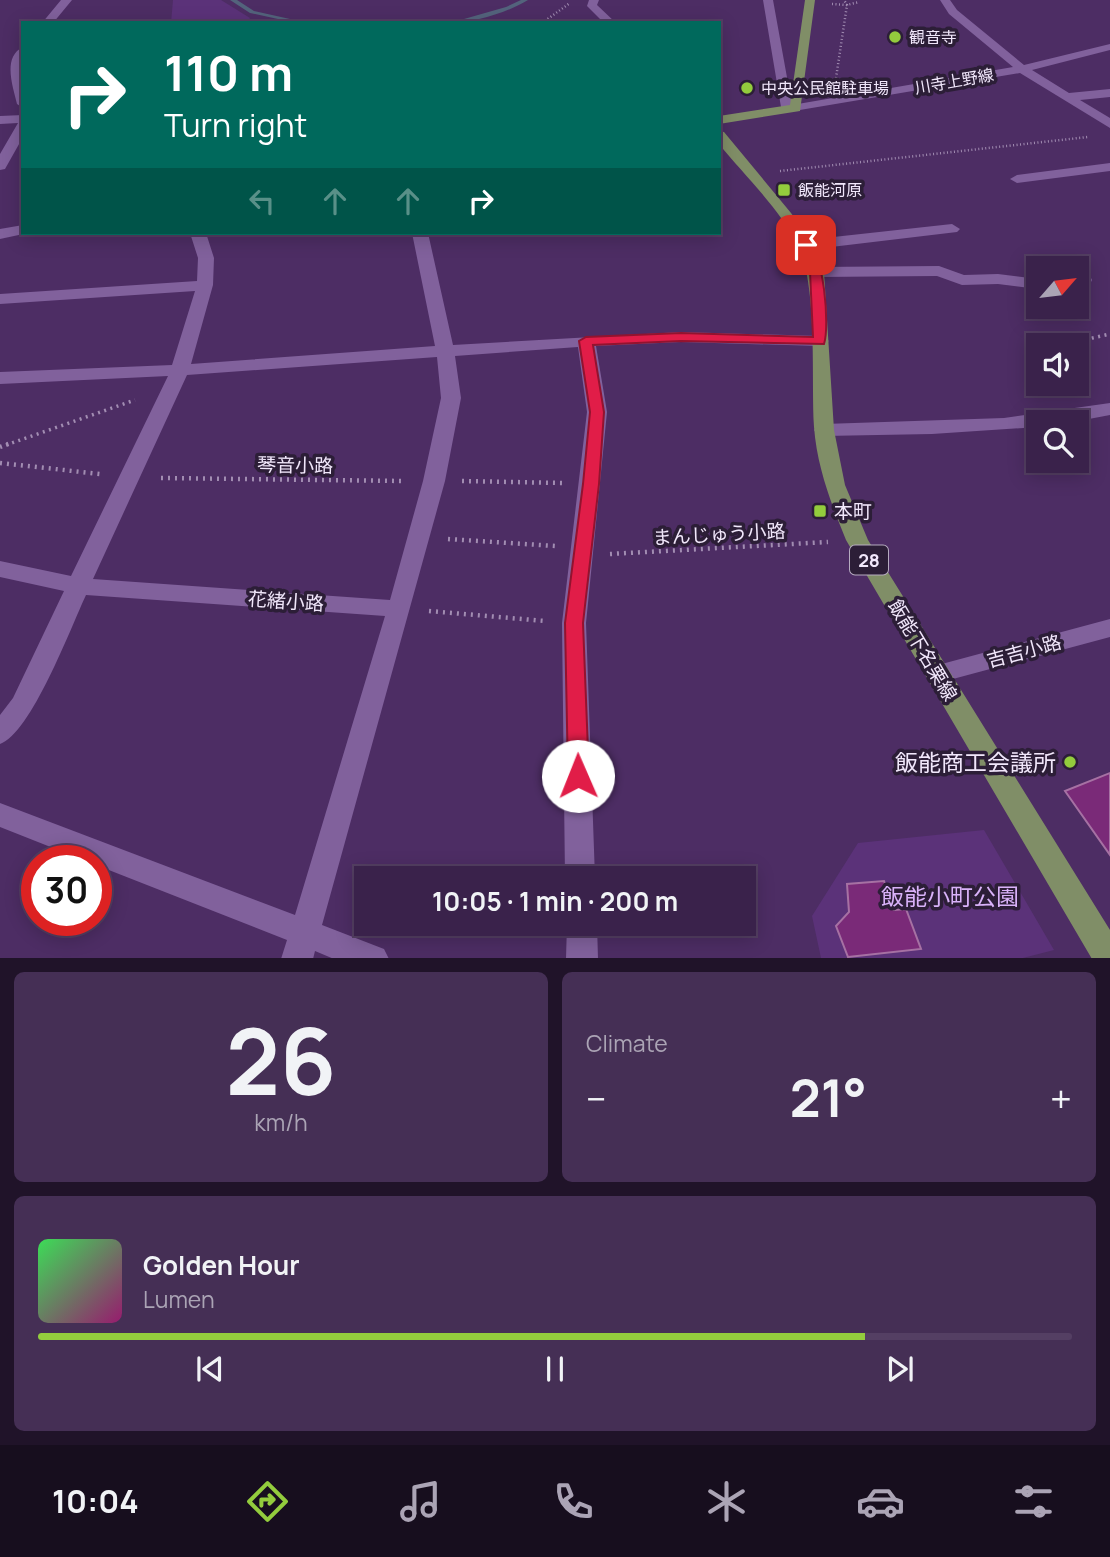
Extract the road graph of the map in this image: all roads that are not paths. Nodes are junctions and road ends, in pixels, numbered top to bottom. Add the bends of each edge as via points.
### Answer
1 (67, 0) edge
2 (594, 0) edge
3 (768, 0) edge
4 (810, 0) edge
5 (945, 0) edge
6 (49, 21) edge
7 (609, 21) edge
8 (1110, 47) edge
9 (21, 55) edge
10 (1022, 69) junction
11 (1110, 93) edge
12 (21, 96) edge
13 (1067, 97) junction
14 (791, 109) junction
15 (21, 119) edge
16 (0, 120) edge
17 (721, 120) edge
18 (1110, 124) edge
19 (21, 129) edge
20 (721, 137) edge
21 (0, 166) edge
22 (1110, 167) edge
23 (1017, 179) dead end
24 (952, 229) dead end
25 (21, 230) edge
26 (0, 234) edge
27 (199, 235) edge
28 (420, 235) edge
29 (806, 245) junction
30 (816, 272) junction
31 (1026, 282) edge
32 (205, 285) junction
33 (0, 299) edge
34 (586, 341) junction
35 (820, 341) junction
36 (445, 349) junction
37 (0, 378) edge
38 (175, 378) junction
39 (1110, 409) edge
40 (824, 430) junction
41 (0, 569) edge
42 (79, 586) junction
43 (399, 609) junction
44 (1110, 628) edge
45 (938, 674) junction
46 (0, 734) edge
47 (0, 815) edge
48 (580, 866) edge
49 (582, 936) edge
50 (302, 946) edge
51 (373, 958) edge
52 (582, 958) edge
53 (1110, 958) edge

1 - 6 street
2 - 7 street via 592,6
3 - 14 street
4 - 14 main road
5 - 10 street via 953,12
8 - 10 street, 川寺上野線
9 - 12 street via 15,71
10 - 13 street
10 - 14 street, 川寺上野線
11 - 13 street
13 - 18 street
14 - 17 main road
15 - 16 street
19 - 21 street
20 - 29 main road, 飯能下名栗線 / 28
22 - 23 street
24 - 29 street
25 - 26 street
27 - 32 street via 206,258
28 - 36 street
29 - 30 main road, 飯能下名栗線 / 28
30 - 31 street via 939,271 962,280
30 - 35 main road, 飯能下名栗線 / 28
32 - 33 street
32 - 38 street
34 - 35 street via 681,337
34 - 36 street
34 - 48 street via 597,412 574,623
35 - 40 main road, 飯能下名栗線 / 28
36 - 38 street
36 - 43 street via 451,398
37 - 38 street
38 - 42 street
39 - 40 street via 965,429
40 - 45 main road, 飯能下名栗線 / 28 via 834,485 857,540
41 - 42 street, 花緒小路
42 - 43 street, 花緒小路
42 - 46 street via 23,704
43 - 50 street
44 - 45 street, 吉吉小路
45 - 53 main road, 飯能下名栗線 / 28
47 - 50 street
49 - 52 street
50 - 51 street

